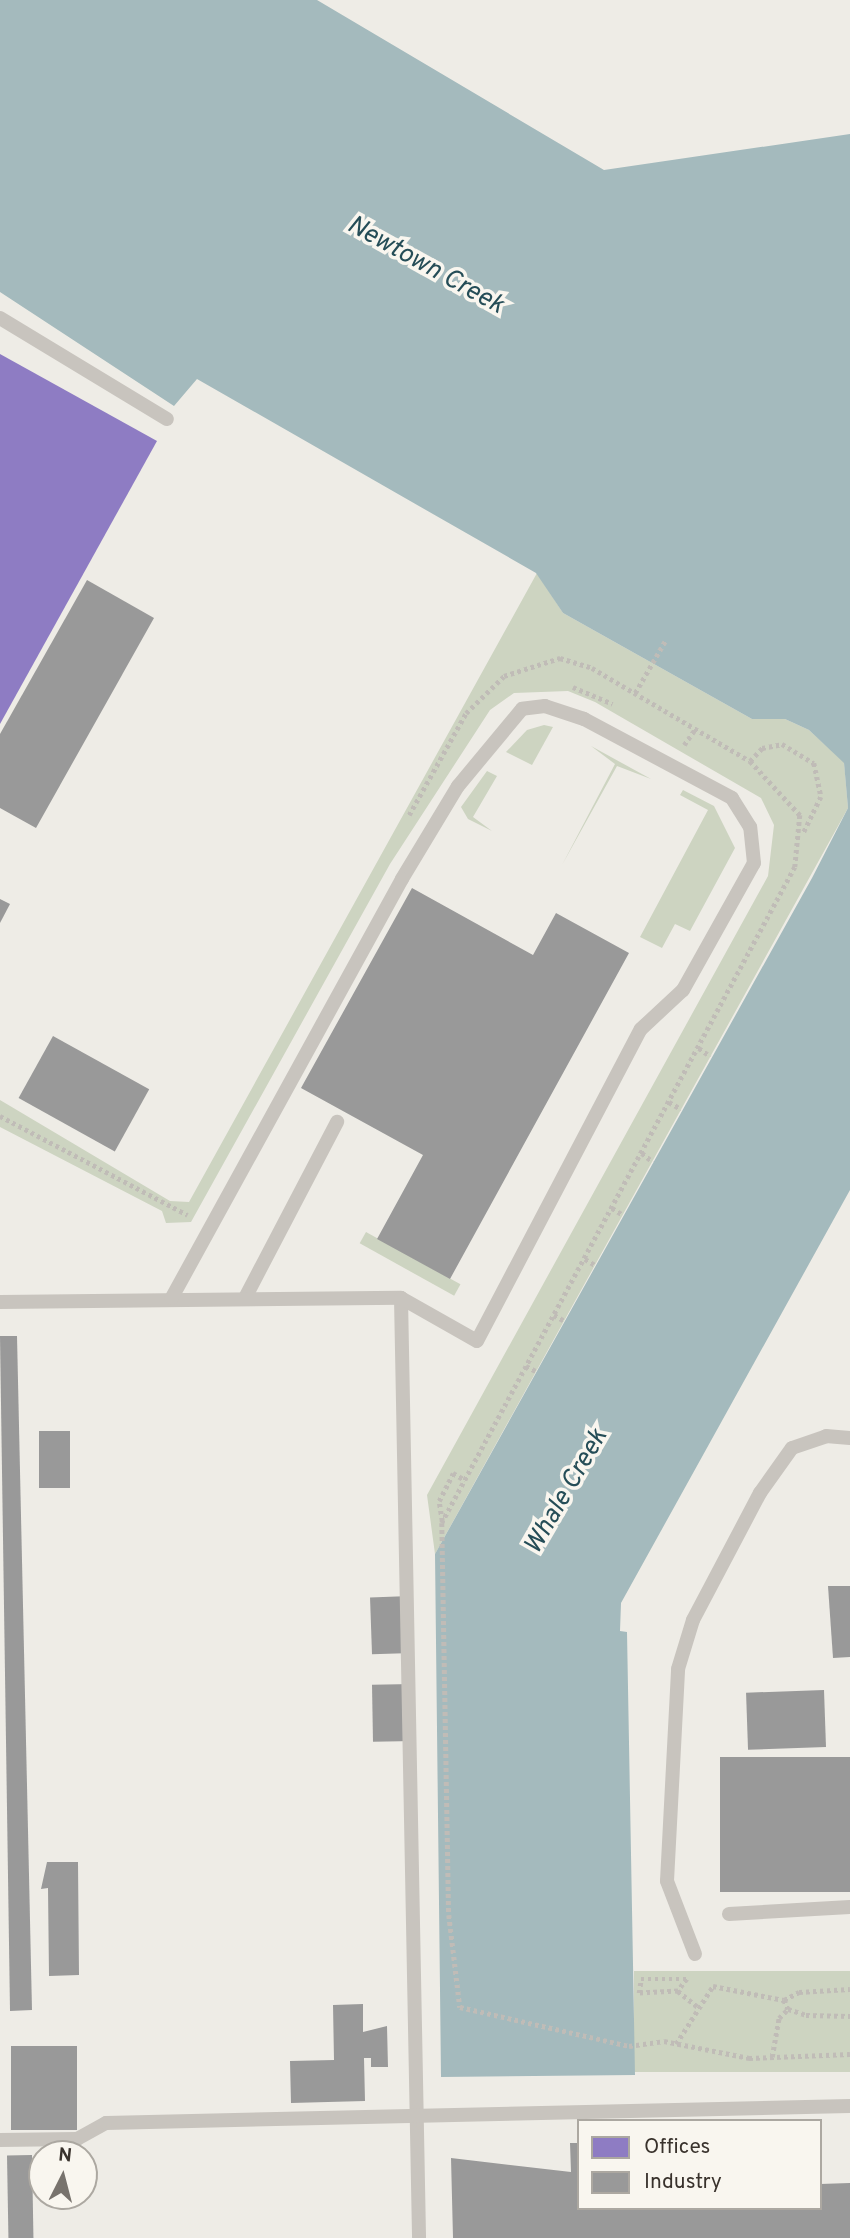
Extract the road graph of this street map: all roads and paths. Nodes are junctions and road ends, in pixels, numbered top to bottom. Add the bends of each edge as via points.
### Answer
1 (0, 318) edge
2 (167, 419) dead end
3 (665, 641) dead end
4 (635, 693) junction
5 (695, 729) junction
6 (685, 745) dead end
7 (750, 761) junction
8 (406, 821) dead end
9 (803, 834) junction
10 (699, 1048) junction
11 (710, 1056) dead end
12 (669, 1102) junction
13 (681, 1109) dead end
14 (0, 1116) edge
15 (337, 1122) dead end
16 (642, 1153) junction
17 (653, 1162) dead end
18 (193, 1206) dead end
19 (612, 1208) junction
20 (623, 1215) dead end
21 (584, 1259) junction
22 (595, 1265) dead end
23 (172, 1298) junction
24 (245, 1298) junction
25 (401, 1298) junction
26 (0, 1302) edge
27 (554, 1315) junction
28 (565, 1321) dead end
29 (526, 1366) junction
30 (536, 1371) dead end
31 (850, 1438) edge
32 (465, 1480) junction
33 (442, 1523) junction
34 (850, 1907) edge
35 (729, 1914) dead end
36 (695, 1954) dead end
37 (850, 1989) edge
38 (678, 1991) junction
39 (784, 2000) junction
40 (698, 2007) junction
41 (788, 2009) junction
42 (850, 2015) edge
43 (676, 2044) junction
44 (850, 2054) edge
45 (772, 2057) junction
46 (850, 2106) edge
47 (415, 2118) junction
48 (0, 2140) edge
49 (419, 2238) edge

1 - 2 lane
3 - 4 path
4 - 5 path
4 - 8 path via 560,658 504,676 466,713
5 - 6 path
5 - 7 path
7 - 9 path via 800,815
7 - 9 path via 762,748 782,744 814,763 821,797
9 - 10 path via 795,867
10 - 11 path
10 - 12 path
12 - 13 path
12 - 16 path
14 - 18 path via 186,1218
15 - 24 lane
16 - 17 path
16 - 19 path
19 - 20 path
19 - 21 path
21 - 22 path
21 - 27 path
23 - 24 lane
23 - 25 lane via 458,786 522,709 545,706 584,719 732,798 750,827 754,863 683,989 641,1029 477,1342
23 - 26 lane
24 - 25 lane
25 - 47 lane
27 - 28 path
27 - 29 path
29 - 30 path
29 - 32 path
31 - 36 lane via 826,1436 792,1448 760,1493 690,1632 678,1669 667,1881
32 - 33 path
32 - 33 path via 453,1473 439,1501
33 - 43 path via 449,1915 460,2007 635,2045
34 - 35 lane
37 - 39 path via 799,1992
38 - 38 path via 687,1979 641,1979 639,1993
38 - 40 path
39 - 40 path via 713,1986
39 - 41 path
40 - 43 path
41 - 42 path
41 - 45 path via 779,2018
43 - 45 path
44 - 45 path
46 - 47 lane
47 - 48 lane via 106,2123 77,2139
47 - 49 lane

